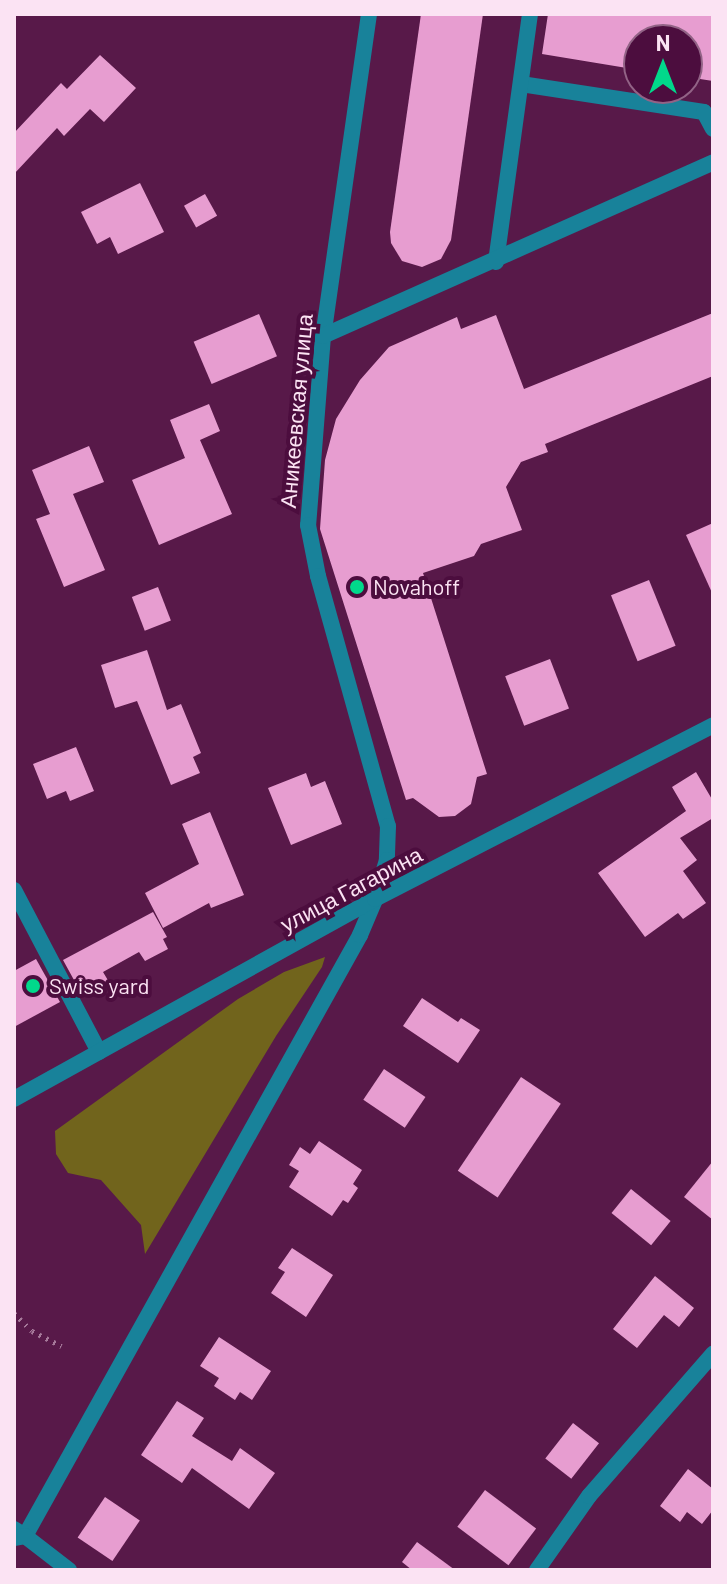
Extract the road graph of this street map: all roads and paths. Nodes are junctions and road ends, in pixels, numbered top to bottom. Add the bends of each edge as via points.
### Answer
1 (369, 14) edge
2 (530, 14) edge
3 (521, 84) junction
4 (713, 129) edge
5 (713, 162) edge
6 (496, 262) junction
7 (323, 336) junction
8 (713, 725) edge
9 (14, 890) edge
10 (375, 899) junction
11 (99, 1052) junction
12 (14, 1099) edge
13 (14, 1313) edge
14 (61, 1346) dead end
15 (713, 1354) edge
16 (18, 1535) edge
17 (69, 1570) edge
18 (537, 1570) edge

1 - 7 street, Аникеевская улица
2 - 3 street
3 - 4 street via 704,112
3 - 6 street
5 - 6 street
6 - 7 street
7 - 10 street, Аникеевская улица via 308,525 388,826 387,860
8 - 10 street, улица Гагарина
9 - 11 street
10 - 11 street, улица Гагарина
10 - 16 street, Аникеевская улица via 360,935
11 - 12 street, улица Гагарина
13 - 14 path via 32,1331
15 - 18 street via 589,1496
16 - 17 street

